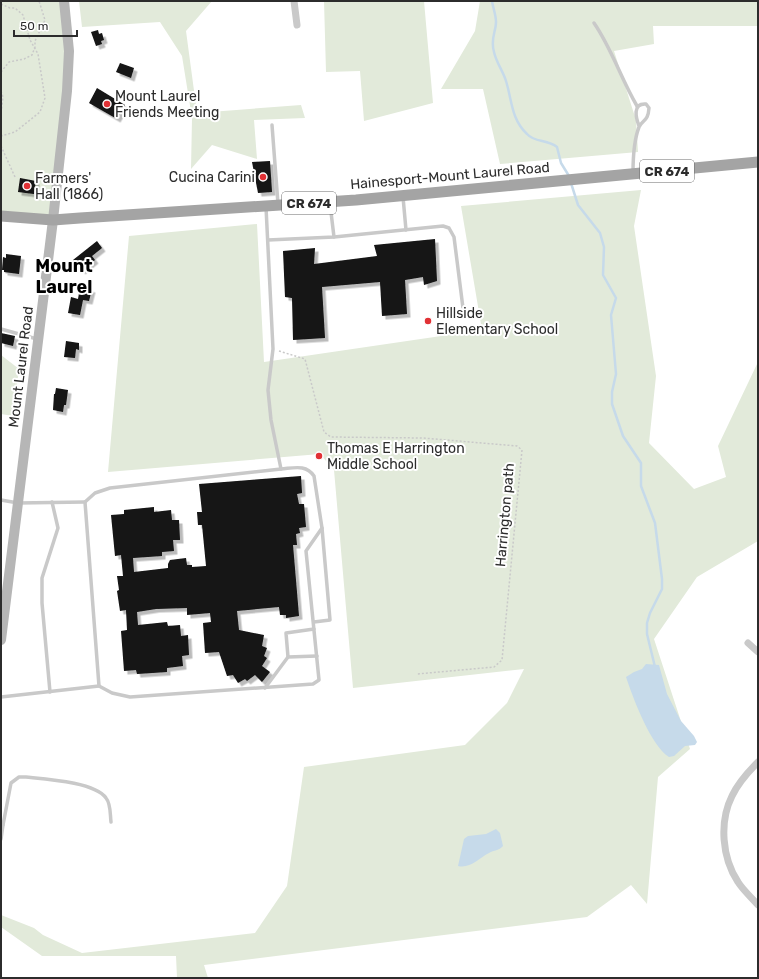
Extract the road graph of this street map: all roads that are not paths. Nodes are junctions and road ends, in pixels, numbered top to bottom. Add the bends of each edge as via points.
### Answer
1 (64, 1) edge
2 (294, 1) edge
3 (594, 23) dead end
4 (296, 26) dead end
5 (637, 106) junction
6 (272, 125) dead end
7 (639, 126) junction
8 (758, 162) edge
9 (633, 174) junction
10 (402, 196) junction
11 (330, 202) junction
12 (278, 205) junction
13 (266, 206) junction
14 (1, 216) edge
15 (53, 220) junction
16 (406, 230) junction
17 (334, 236) junction
18 (268, 240) junction
19 (464, 316) dead end
20 (1, 329) edge
21 (38, 339) junction
22 (281, 469) junction
23 (1, 500) edge
24 (18, 502) junction
25 (52, 502) junction
26 (85, 502) junction
27 (322, 528) junction
28 (314, 622) junction
29 (314, 630) junction
30 (1, 640) edge
31 (748, 644) dead end
32 (758, 652) edge
33 (317, 656) junction
34 (288, 657) junction
35 (99, 686) junction
36 (265, 688) junction
37 (50, 692) junction
38 (1, 697) edge
39 (758, 762) edge
40 (110, 822) dead end
41 (2, 825) edge
42 (1, 839) edge
43 (758, 905) edge

1 - 15 main road, Mount Laurel Road via 69,62
2 - 4 street
3 - 5 lane via 605,39
5 - 7 lane via 636,118
5 - 7 lane via 640,103 646,104 649,108 646,121
6 - 12 lane
7 - 9 lane via 633,157
8 - 9 main road, Hainesport-Mount Laurel Road / CR 674
9 - 10 main road, Hainesport-Mount Laurel Road / CR 674
10 - 11 main road, Hainesport-Mount Laurel Road / CR 674
10 - 16 lane
11 - 12 main road, Hainesport-Mount Laurel Road / CR 674
11 - 17 lane
12 - 13 main road, Hainesport-Mount Laurel Road / CR 674
13 - 15 main road, Hainesport-Mount Laurel Road / CR 674
13 - 18 lane
14 - 15 main road, Hainesport-Mount Laurel Road / CR 674
15 - 21 main road, Mount Laurel Road
16 - 17 lane
16 - 19 lane via 443,226 449,228 454,237
17 - 18 lane
18 - 22 lane via 273,349 268,390
20 - 21 lane
21 - 24 main road, Mount Laurel Road
22 - 26 lane via 110,488 95,493
22 - 27 lane via 304,467 310,470 314,476
23 - 24 lane
24 - 25 lane
24 - 30 main road, Mount Laurel Road
25 - 26 lane
25 - 37 lane via 58,528 42,578
26 - 35 lane
27 - 28 lane via 306,551
27 - 28 lane via 330,620
28 - 29 lane
29 - 33 lane
29 - 34 lane via 286,633
31 - 32 street
33 - 34 lane
33 - 36 lane via 319,676 313,684
34 - 36 lane
35 - 36 lane via 112,693 130,697
35 - 37 lane
37 - 38 lane
39 - 43 street via 732,796 724,828 726,850 732,871 744,890
40 - 41 lane via 107,798 101,793 74,784 19,777 11,783
41 - 42 lane

